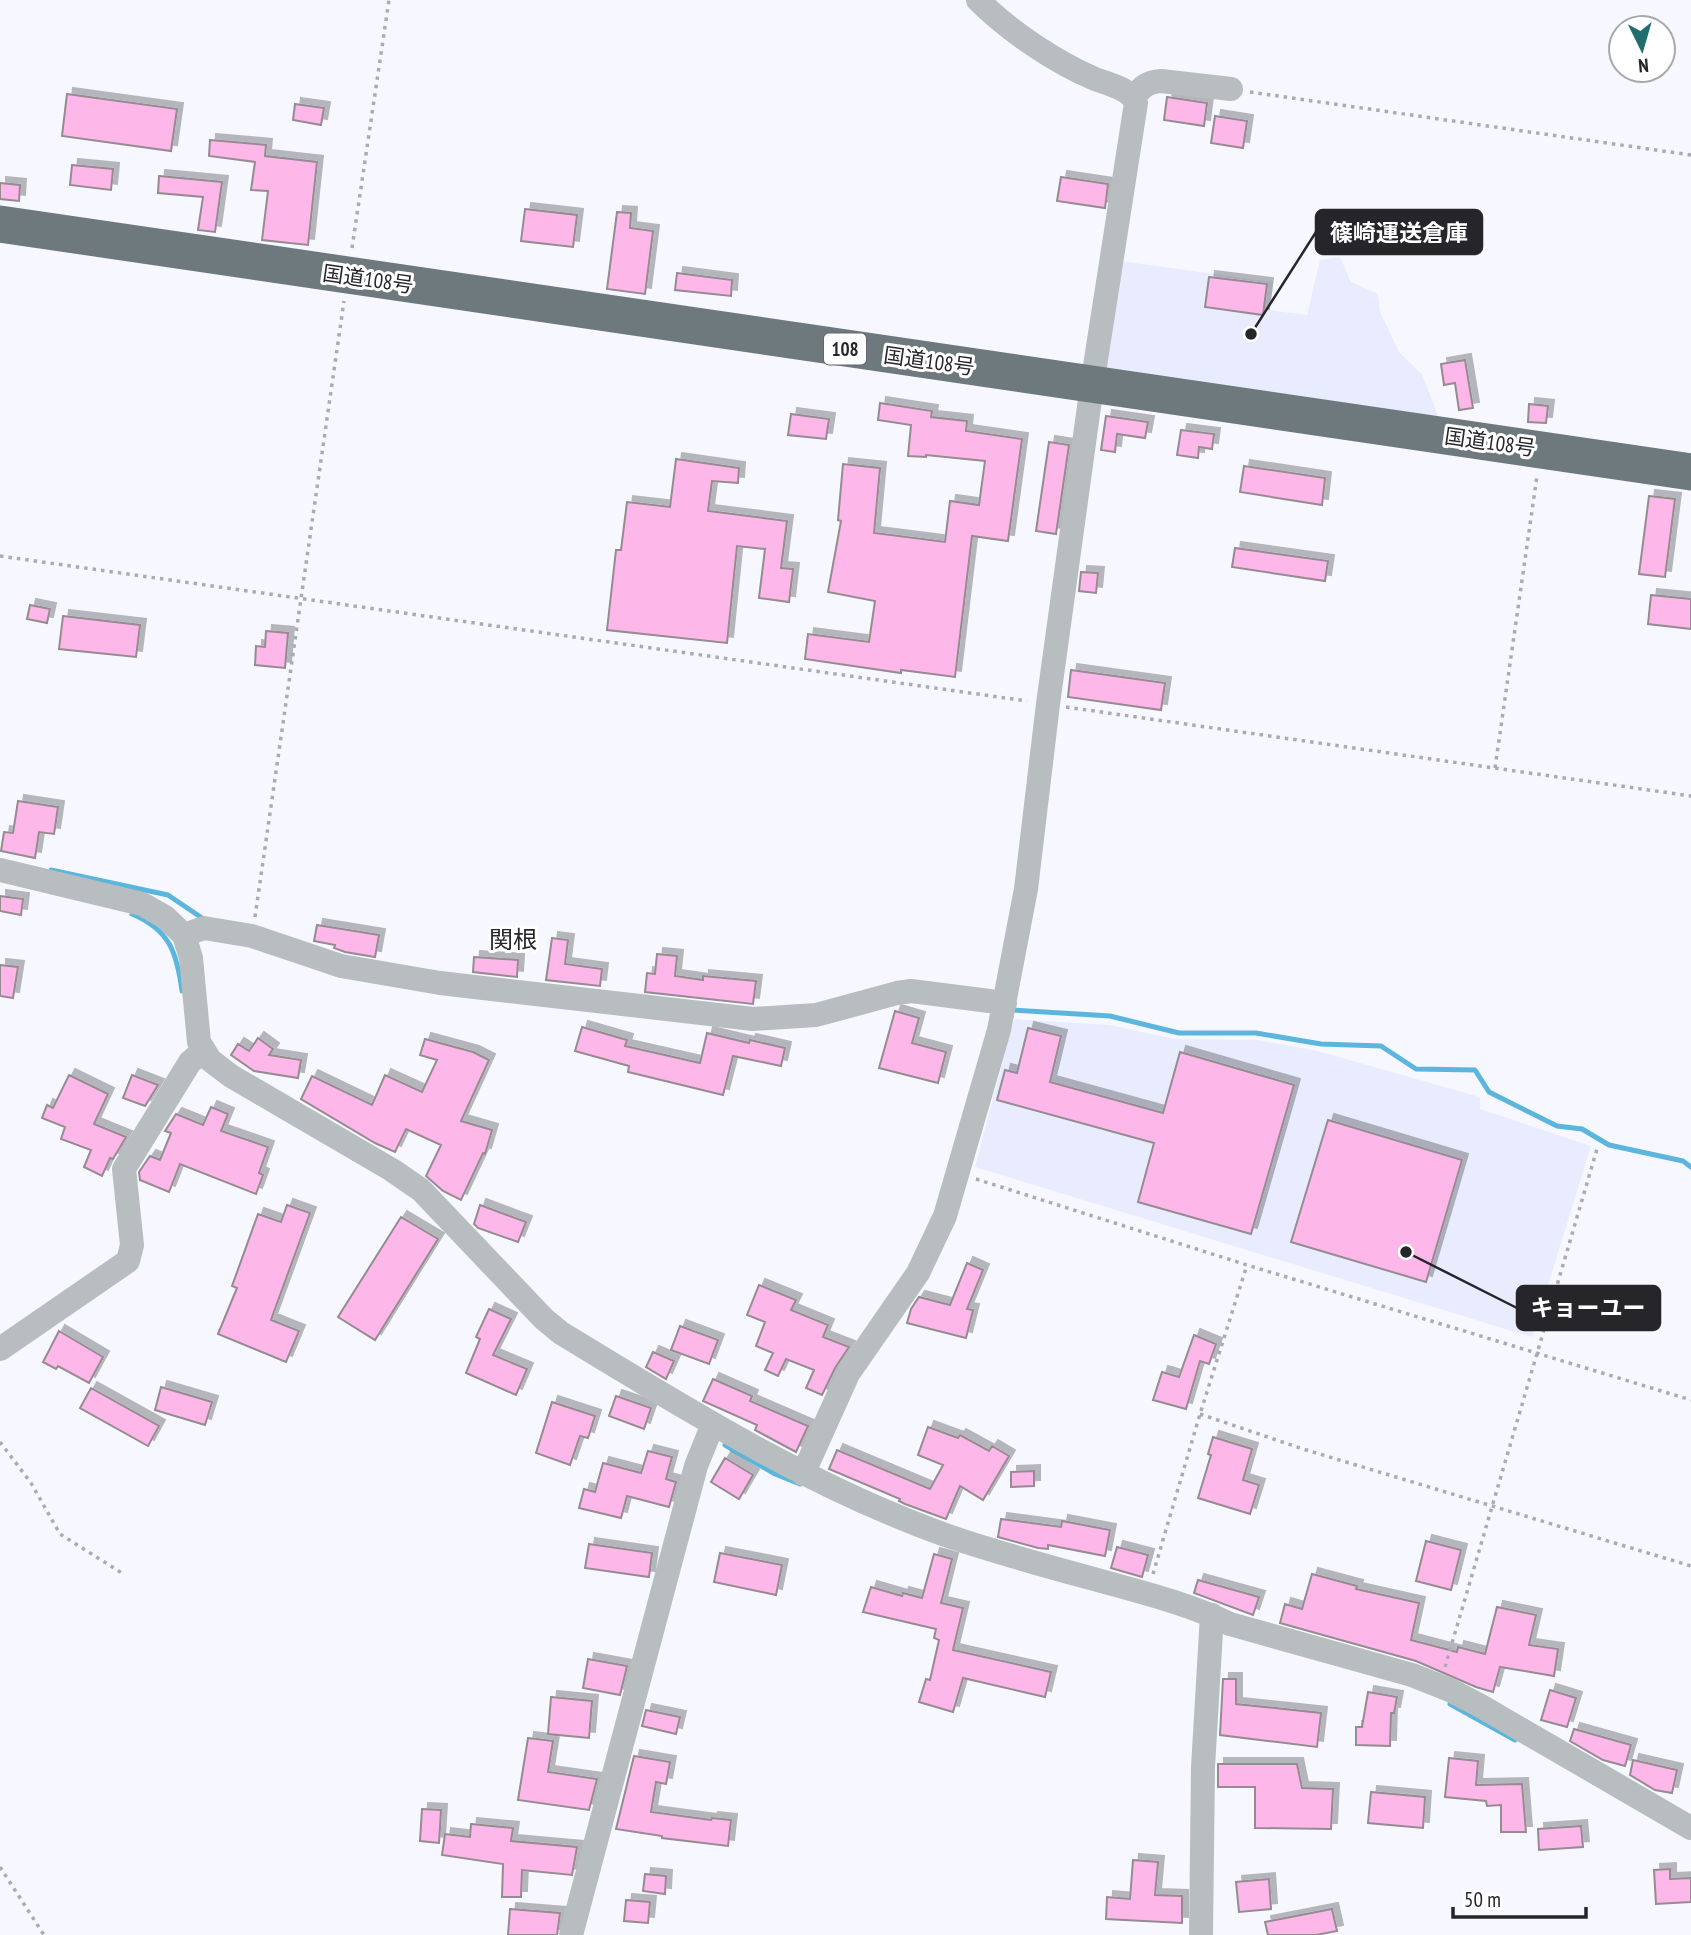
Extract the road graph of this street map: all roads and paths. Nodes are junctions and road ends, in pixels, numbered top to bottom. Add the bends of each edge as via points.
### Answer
1 (389, 0) edge
2 (978, 0) edge
3 (1231, 89) joint
4 (1134, 97) junction
5 (1691, 155) edge
6 (0, 225) edge
7 (348, 276) junction
8 (1092, 385) junction
9 (1541, 450) junction
10 (1691, 472) edge
11 (0, 556) edge
12 (300, 598) junction
13 (1048, 704) junction
14 (1494, 768) junction
15 (1691, 796) edge
16 (0, 870) edge
17 (184, 935) junction
18 (253, 936) junction
19 (1005, 1003) junction
20 (198, 1055) junction
21 (1597, 1149) dead end
22 (957, 1173) junction
23 (1247, 1265) junction
24 (0, 1349) edge
25 (1539, 1353) junction
26 (1691, 1400) edge
27 (1200, 1414) junction
28 (713, 1424) junction
29 (0, 1442) edge
30 (803, 1474) junction
31 (1492, 1506) junction
32 (1691, 1566) edge
33 (125, 1575) dead end
34 (1147, 1594) junction
35 (1212, 1615) junction
36 (1440, 1686) junction
37 (1691, 1828) edge
38 (0, 1867) edge
39 (44, 1935) edge
40 (571, 1935) edge
41 (1201, 1935) edge

1 - 7 path
2 - 4 street via 1069,68
3 - 4 street via 1161,80 1142,86
3 - 5 path
4 - 8 street
6 - 7 highway, 国道108号 / 108
7 - 8 highway, 国道108号 / 108
7 - 12 path
8 - 9 highway, 国道108号 / 108
8 - 13 street
9 - 10 highway, 国道108号 / 108
9 - 14 path
11 - 12 path
12 - 13 path
12 - 18 path
13 - 14 path
13 - 19 street via 1026,889
14 - 15 path
16 - 17 street via 142,904
17 - 18 street via 204,928
17 - 20 street via 191,958
18 - 19 street via 341,966 440,983 753,1019 816,1015 911,991
19 - 22 street
20 - 24 street via 124,1169 132,1245 128,1261
20 - 28 street via 421,1190 561,1333
21 - 25 path
22 - 23 path
22 - 30 street via 935,1241 848,1374
23 - 25 path
23 - 27 path
25 - 26 path
25 - 31 path
27 - 31 path
27 - 34 path
28 - 30 street
28 - 40 street via 696,1466
29 - 33 path via 31,1483 60,1534
30 - 34 street via 950,1536
31 - 32 path
31 - 36 path
34 - 35 street
35 - 36 street
35 - 41 street via 1203,1767
36 - 37 street
38 - 39 path

